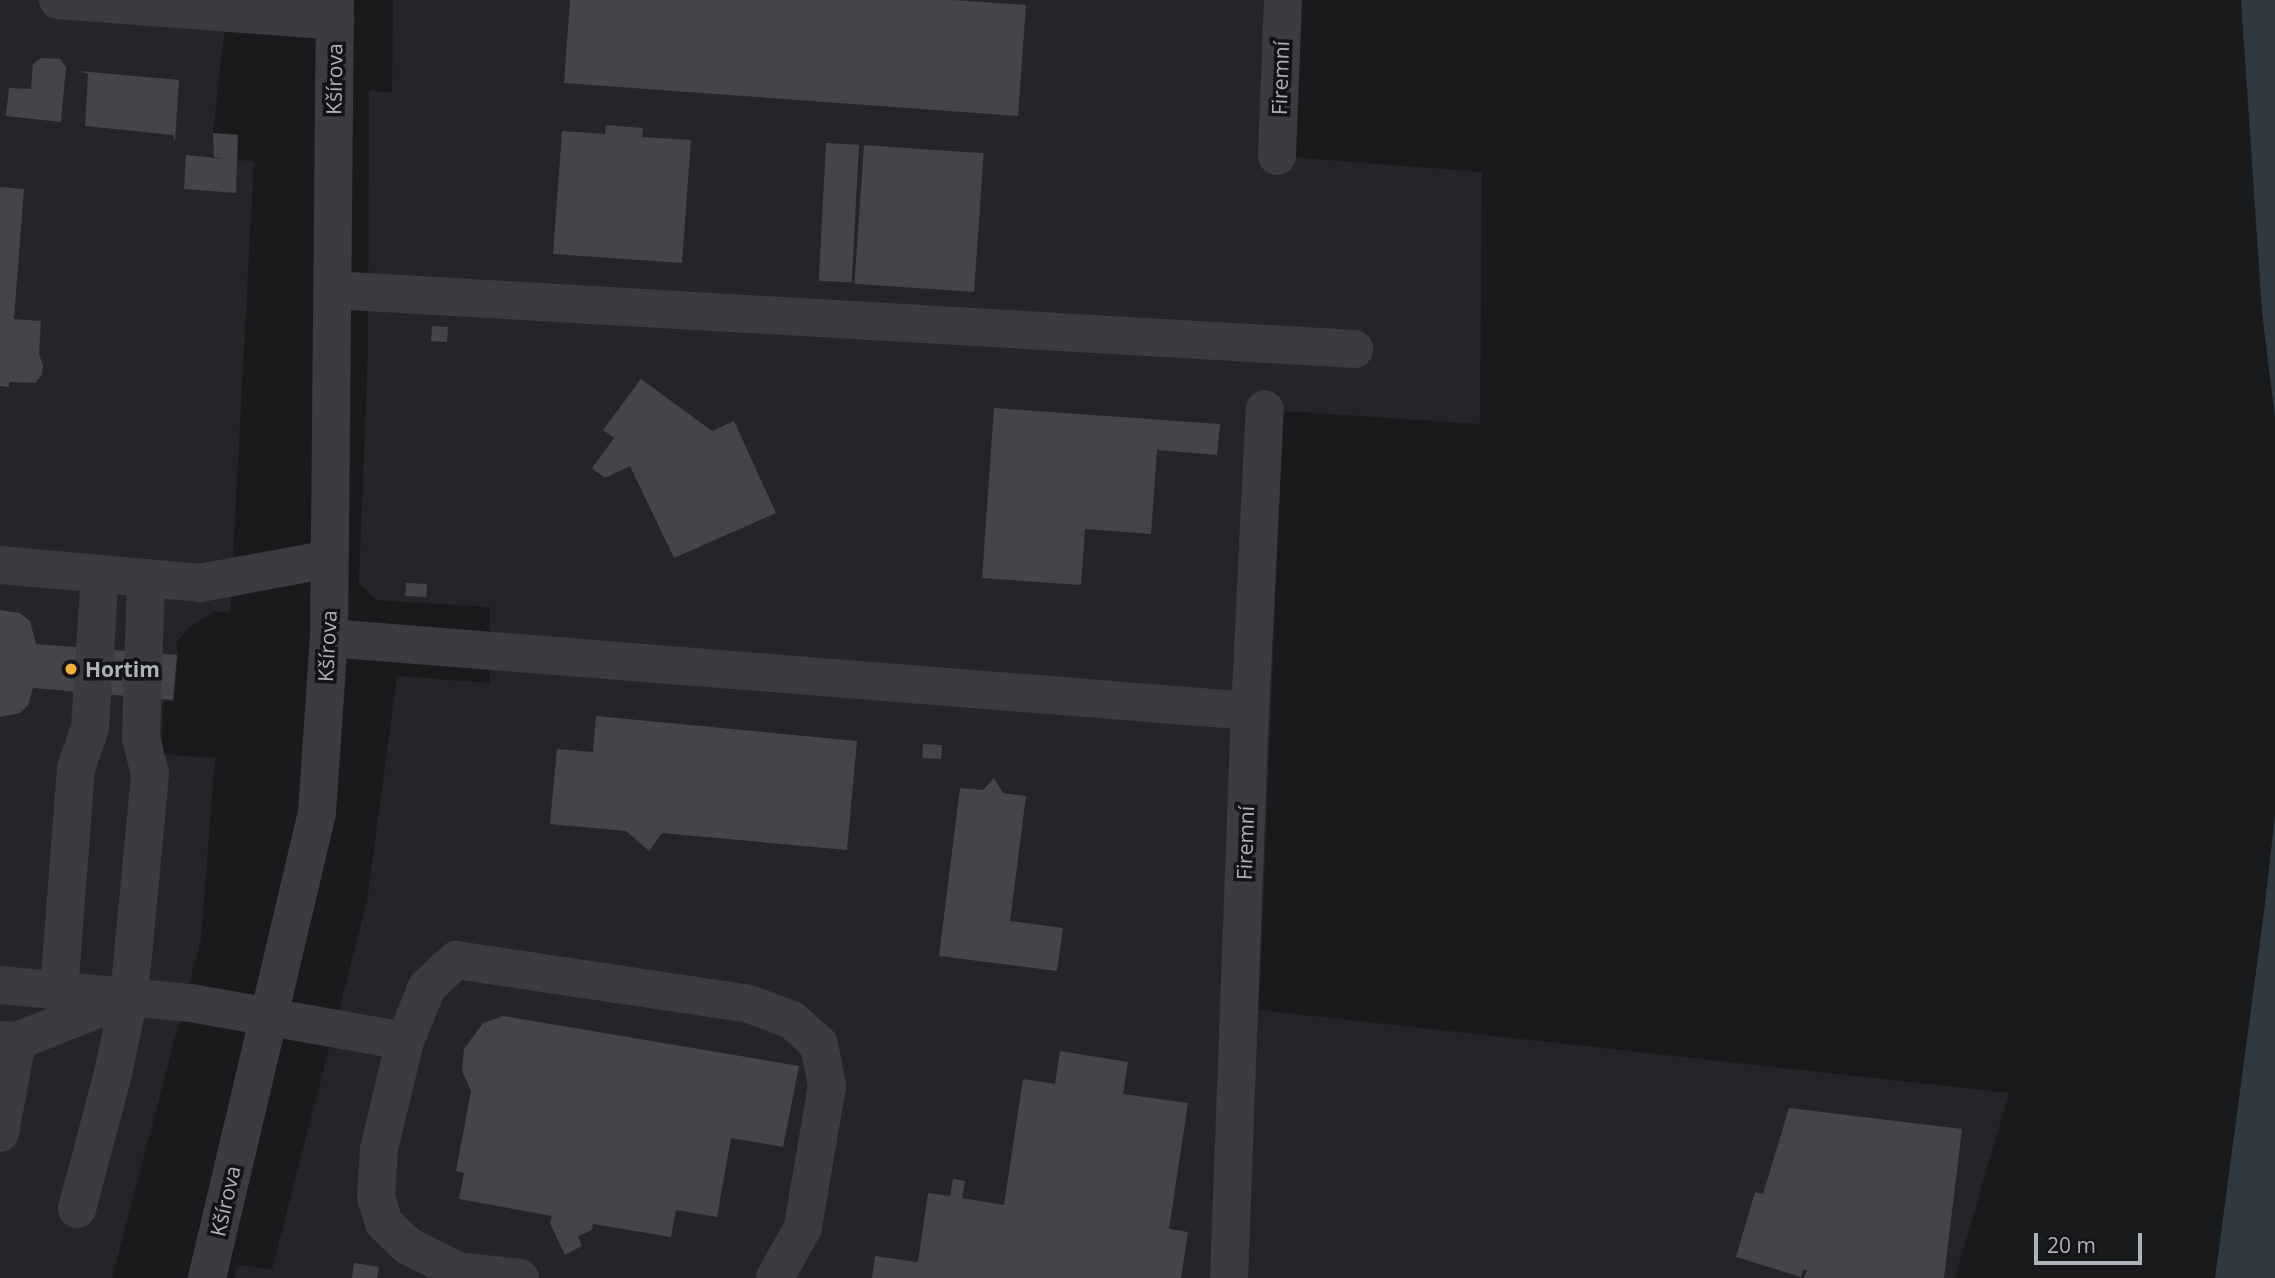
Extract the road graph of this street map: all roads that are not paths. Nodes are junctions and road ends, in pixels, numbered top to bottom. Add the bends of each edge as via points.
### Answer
1 (58, 0) edge
2 (1283, 0) edge
3 (335, 11) edge
4 (1277, 156) dead end
5 (332, 290) junction
6 (1354, 349) dead end
7 (1265, 409) dead end
8 (329, 559) junction
9 (0, 565) edge
10 (100, 574) junction
11 (146, 578) junction
12 (329, 638) junction
13 (1250, 711) junction
14 (0, 985) edge
15 (59, 990) junction
16 (129, 997) junction
17 (267, 1018) junction
18 (9, 1041) edge
19 (405, 1041) junction
20 (0, 1133) edge
21 (77, 1209) dead end
22 (207, 1278) edge
23 (520, 1278) edge
24 (775, 1278) edge
25 (1229, 1278) edge

1 - 3 street
2 - 4 street, Firemní
3 - 5 street, Kšírova
5 - 6 street
5 - 8 street, Kšírova
7 - 13 street, Firemní
8 - 11 street via 200,583
8 - 12 street, Kšírova
9 - 10 street
10 - 11 street
10 - 15 street via 90,729 76,768
11 - 16 street via 141,737 150,774
12 - 13 street
12 - 17 street, Kšírova via 317,813
13 - 25 street, Firemní
14 - 15 street
15 - 16 street
16 - 17 street
16 - 18 street
16 - 21 street
17 - 19 street
17 - 22 street, Kšírova
18 - 20 street
19 - 23 street via 379,1149 376,1197 384,1223 408,1247 458,1271
19 - 24 street via 427,987 456,960 749,1004 792,1020 819,1044 827,1086 803,1227

